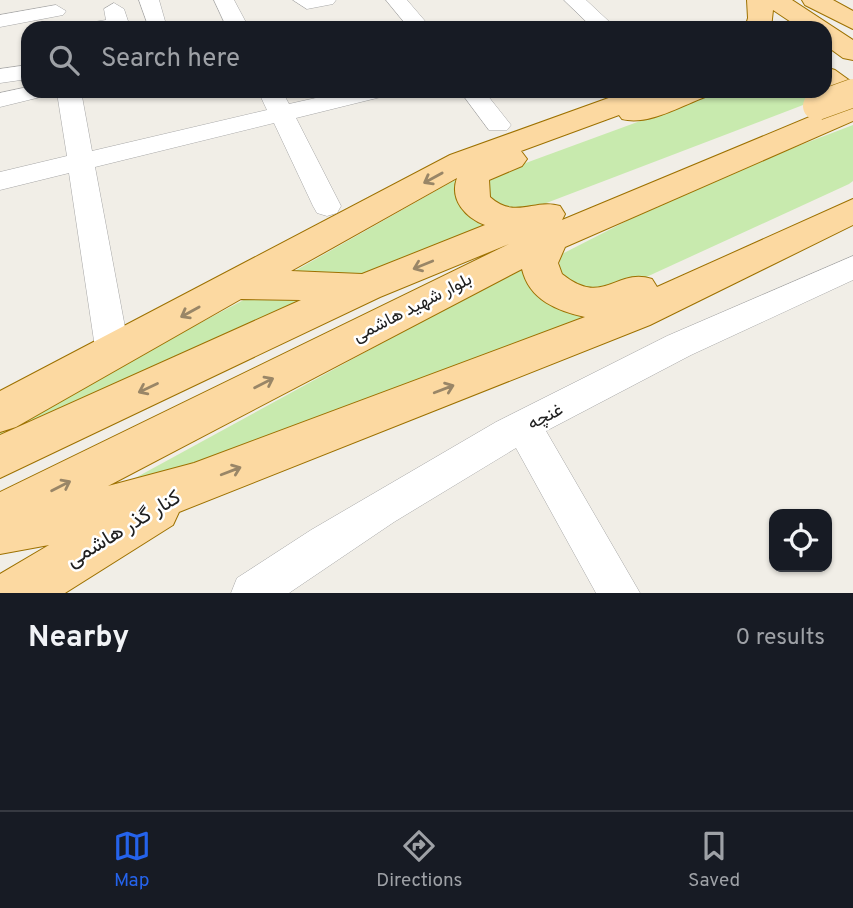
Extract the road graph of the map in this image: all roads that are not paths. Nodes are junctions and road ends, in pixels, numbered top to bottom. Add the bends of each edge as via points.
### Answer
1 (149, 0) edge
2 (224, 0) edge
3 (303, 0) edge
4 (326, 0) edge
5 (396, 0) edge
6 (574, 0) edge
7 (759, 0) edge
8 (775, 0) edge
9 (814, 0) edge
10 (114, 9) dead end
11 (57, 13) edge
12 (0, 21) edge
13 (117, 21) edge
14 (156, 21) edge
15 (234, 21) edge
16 (414, 21) edge
17 (598, 21) edge
18 (760, 21) edge
19 (806, 21) edge
20 (853, 21) edge
21 (832, 38) edge
22 (853, 52) edge
23 (21, 73) edge
24 (0, 76) edge
25 (21, 96) edge
26 (70, 98) edge
27 (313, 98) edge
28 (477, 98) edge
29 (637, 98) edge
30 (676, 98) edge
31 (839, 98) edge
32 (0, 100) edge
33 (276, 102) edge
34 (498, 125) dead end
35 (81, 162) junction
36 (0, 181) edge
37 (853, 188) edge
38 (327, 206) dead end
39 (853, 211) edge
40 (542, 229) junction
41 (853, 267) edge
42 (238, 285) junction
43 (367, 287) junction
44 (113, 354) junction
45 (0, 413) edge
46 (523, 426) junction
47 (149, 442) junction
48 (0, 457) edge
49 (194, 485) junction
50 (75, 516) junction
51 (0, 517) edge
52 (0, 531) edge
53 (0, 581) edge
54 (17, 593) edge
55 (252, 593) edge
56 (619, 593) edge

1 - 14 street
2 - 15 street
3 - 4 street
5 - 16 street
6 - 17 street
7 - 18 main road
8 - 19 main road
9 - 20 main road
10 - 13 street
11 - 12 street
21 - 22 main road
23 - 24 street
25 - 32 street
26 - 35 street
27 - 33 street
28 - 34 street
29 -> 42 main road via 461,162
30 - 40 main road via 479,171 471,182 471,194 479,207 493,216
31 - 40 main road, بلوار شهید هاشمی
33 - 35 street
33 - 38 street
35 - 36 street
35 - 44 street
37 - 40 main road via 618,299 598,303 577,301 557,292 544,278 538,263
49 -> 39 main road via 636,314
40 -> 43 main road, بلوار شهید هاشمی
47 -> 40 main road, بلوار شهید هاشمی via 390,317
41 - 46 street, غنچه via 766,303
42 - 43 main road
42 -> 44 main road
43 -> 48 main road, بلوار شهید هاشمی
44 - 45 main road
46 - 55 street, غنچه via 398,498
46 - 56 street
47 - 50 main road, کنار گذر هاشمی
51 -> 47 main road, بلوار شهید هاشمی
49 - 50 main road
49 - 54 main road, کنار گذر هاشمی
50 - 52 main road
50 - 53 main road, کنار گذر هاشمی

